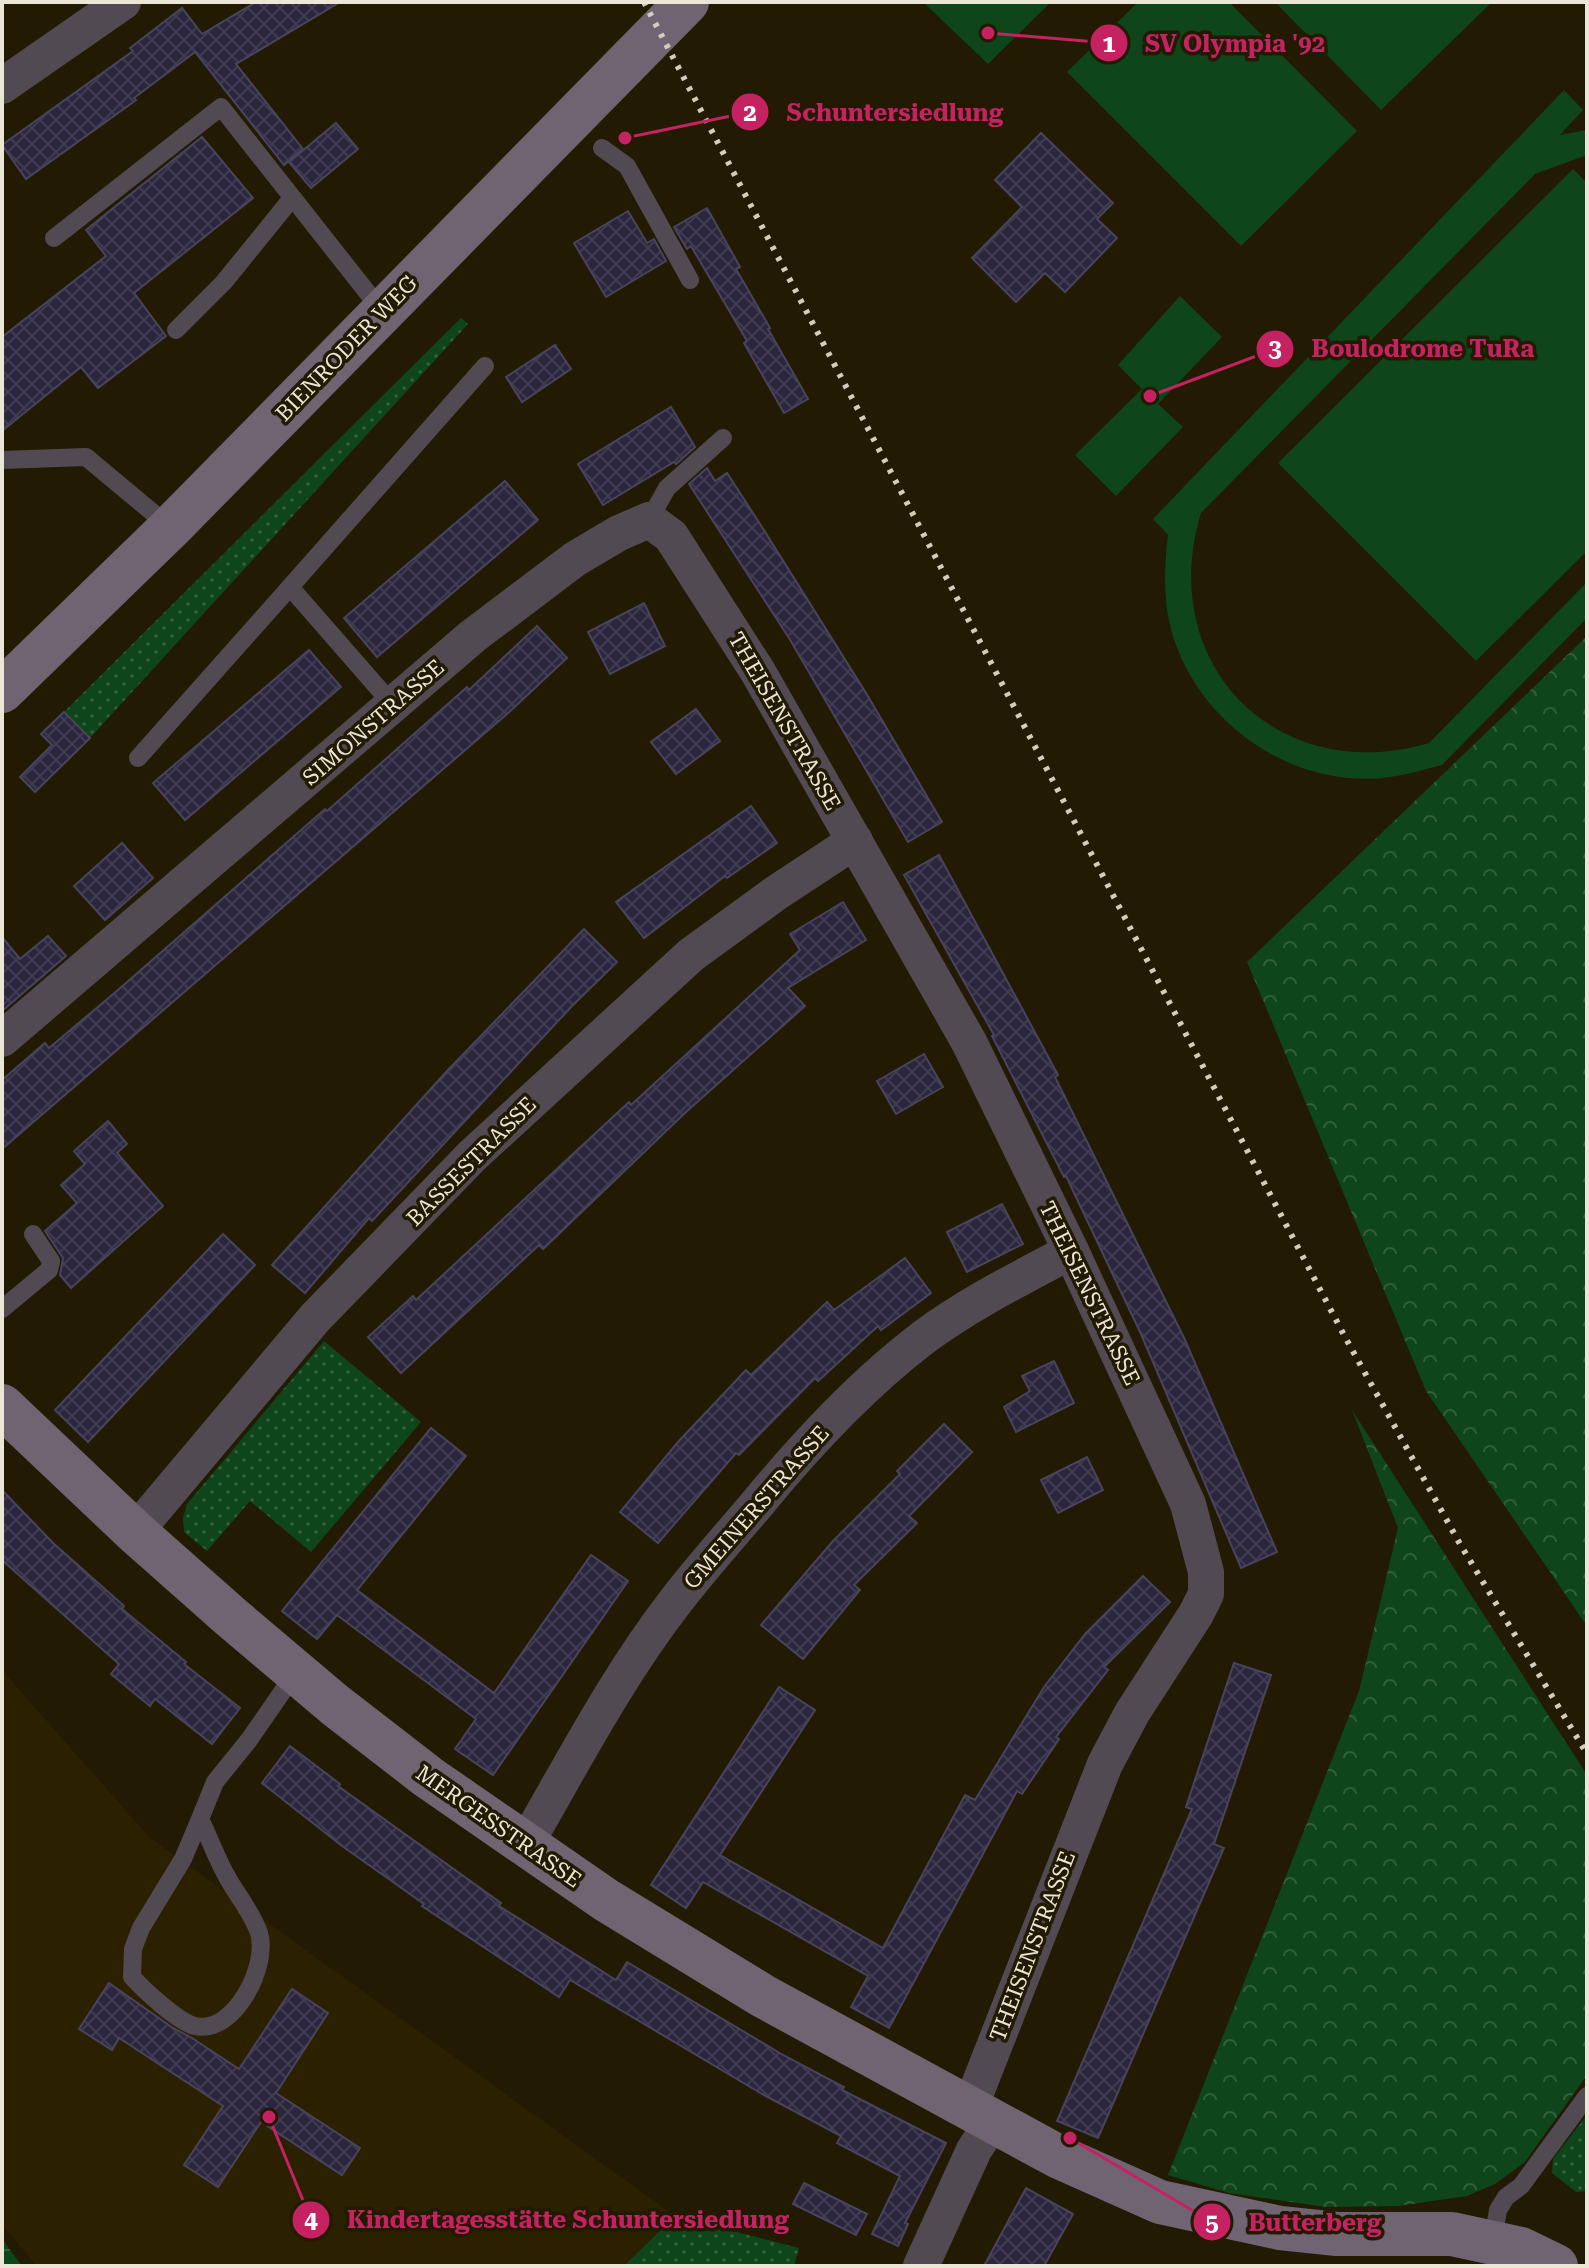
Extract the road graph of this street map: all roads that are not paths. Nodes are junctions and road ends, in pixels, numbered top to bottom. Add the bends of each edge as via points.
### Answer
1 (123, 2) edge
2 (687, 2) edge
3 (2, 86) edge
4 (602, 148) dead end
5 (292, 198) junction
6 (54, 238) dead end
7 (690, 280) dead end
8 (382, 311) junction
9 (176, 330) dead end
10 (485, 366) dead end
11 (723, 438) dead end
12 (2, 460) edge
13 (649, 520) junction
14 (171, 527) junction
15 (290, 587) junction
16 (2, 691) edge
17 (393, 705) junction
18 (138, 758) dead end
19 (855, 841) junction
20 (15, 1028) edge
21 (33, 1234) dead end
22 (1071, 1251) junction
23 (2, 1309) edge
24 (2, 1406) edge
25 (135, 1532) junction
26 (296, 1672) junction
27 (200, 1819) junction
28 (525, 1845) junction
29 (1587, 2096) edge
30 (980, 2114) junction
31 (1493, 2241) junction
32 (921, 2266) edge
33 (1556, 2266) edge

1 - 3 street
2 - 8 street, BIENRODER WEG
4 - 7 lane via 627,166
5 - 6 lane via 221,107
5 - 8 lane
5 - 9 lane via 224,282
8 - 14 street, BIENRODER WEG
10 - 15 lane
11 - 13 lane via 667,488
12 - 14 lane via 86,457
13 - 17 street, SIMONSTRASSE via 575,559
13 - 19 street, THEISENSTRASSE via 671,536 697,574
14 - 16 street, BIENRODER WEG
15 - 17 lane
15 - 18 lane
17 - 20 street, SIMONSTRASSE
19 - 22 street, THEISENSTRASSE via 969,1042
19 - 25 street, BASSESTRASSE via 691,955 472,1156 315,1318
21 - 23 lane via 51,1261 49,1270
22 - 28 street, GMEINERSTRASSE via 983,1297 926,1336 879,1374 804,1449 674,1603
22 - 30 street, THEISENSTRASSE via 1188,1504 1208,1583 1196,1614 1105,1764 977,2090
24 - 25 street, MERGESSTRASSE
25 - 26 street, MERGESSTRASSE
26 - 27 lane via 215,1782
26 - 28 street, MERGESSTRASSE via 428,1777
27 - 27 lane via 259,1934 261,1958 237,2007 218,2025 194,2026 132,1977 133,1949 141,1928 183,1859
28 - 30 street, MERGESSTRASSE via 763,1996
29 - 31 lane via 1521,2186 1506,2197
30 - 31 street, MERGESSTRASSE via 1160,2202 1280,2228 1337,2234 1452,2234
30 - 32 street, THEISENSTRASSE via 974,2150
31 - 33 street, MERGESSTRASSE

